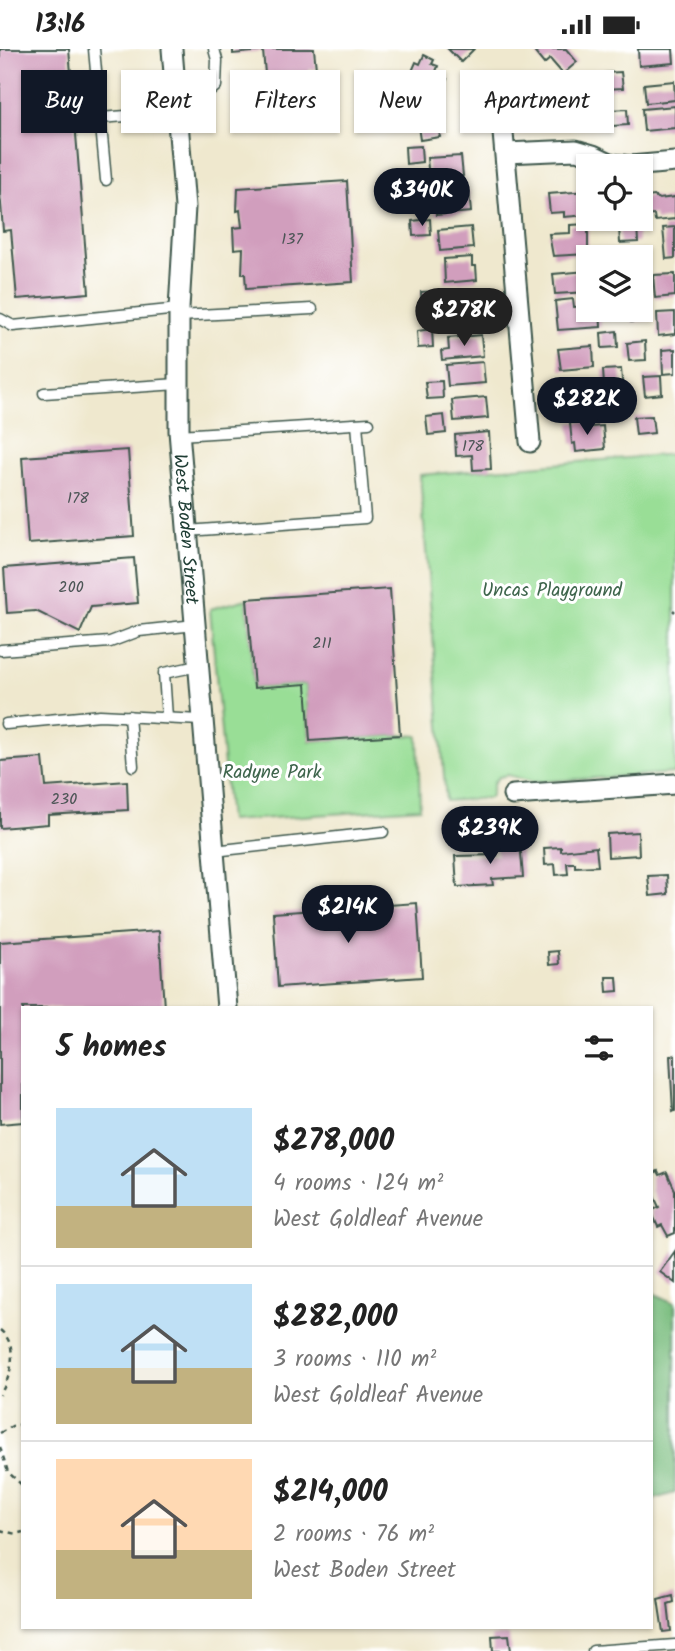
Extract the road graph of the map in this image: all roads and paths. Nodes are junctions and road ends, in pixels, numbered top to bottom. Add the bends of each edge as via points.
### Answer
1 (94, 49) edge
2 (172, 49) edge
3 (214, 49) edge
4 (96, 70) edge
5 (174, 70) edge
6 (216, 86) edge
7 (101, 133) edge
8 (179, 133) edge
9 (504, 133) edge
10 (506, 153) junction
11 (675, 162) edge
12 (106, 180) dead end
13 (312, 309) dead end
14 (179, 313) junction
15 (0, 319) edge
16 (178, 384) junction
17 (44, 393) dead end
18 (369, 423) dead end
19 (357, 424) junction
20 (179, 435) junction
21 (530, 442) dead end
22 (187, 531) junction
23 (195, 625) junction
24 (1, 650) edge
25 (198, 666) junction
26 (129, 716) junction
27 (167, 718) junction
28 (201, 720) junction
29 (6, 724) dead end
30 (133, 766) dead end
31 (675, 784) edge
32 (513, 795) dead end
33 (383, 832) dead end
34 (214, 851) junction
35 (227, 1006) edge
36 (0, 1330) edge
37 (0, 1395) edge
38 (21, 1424) edge
39 (0, 1433) edge
40 (0, 1447) edge
41 (21, 1484) edge
42 (0, 1530) edge
43 (21, 1533) edge
44 (675, 1644) edge
45 (593, 1651) edge

1 - 4 lane
2 - 5 street, West Boden Street
3 - 6 lane
7 - 12 lane
8 - 14 street, West Boden Street via 185,207
9 - 10 street
10 - 11 street via 576,150 612,164
10 - 21 street
13 - 14 lane
14 - 15 lane via 13,326
14 - 16 street, West Boden Street
16 - 17 lane
16 - 20 street, West Boden Street
18 - 19 lane
19 - 20 lane
19 - 22 lane via 365,518
20 - 22 street, West Boden Street
22 - 23 street, West Boden Street
23 - 24 lane via 139,631 110,642
23 - 25 street, West Boden Street
25 - 27 lane via 164,673
25 - 28 street, West Boden Street
26 - 27 lane
26 - 29 lane
26 - 30 lane
27 - 28 lane
28 - 34 street, West Boden Street
31 - 32 street
33 - 34 lane
34 - 35 street, West Boden Street
36 - 37 path via 7,1336 12,1364
38 - 39 path
40 - 41 path via 8,1472
42 - 43 path
44 - 45 lane

